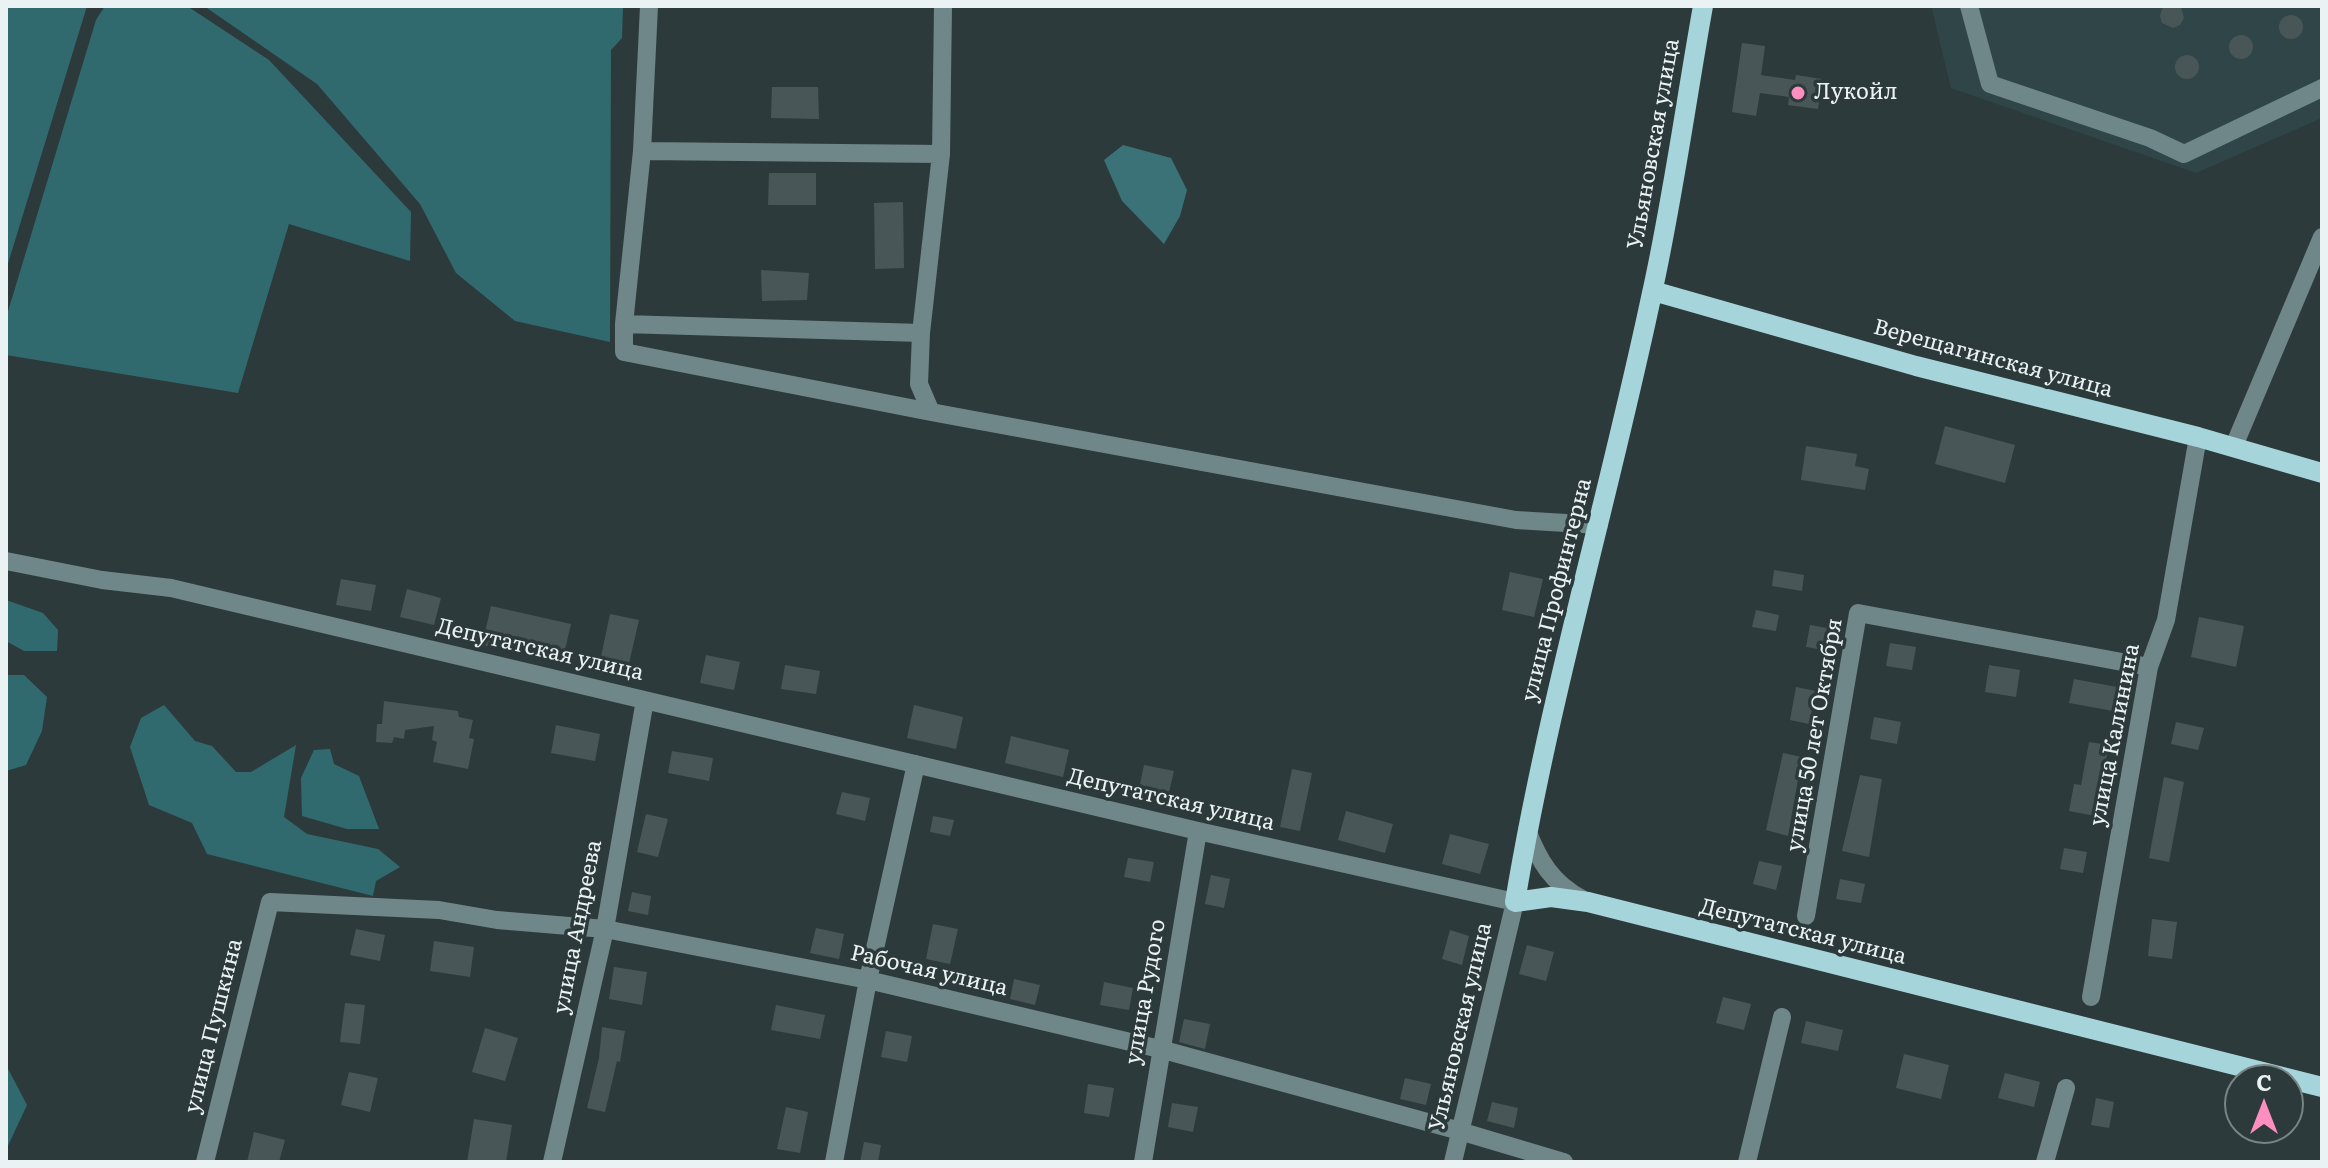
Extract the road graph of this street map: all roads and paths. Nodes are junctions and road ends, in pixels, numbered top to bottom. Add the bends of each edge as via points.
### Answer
1 (649, 6) edge
2 (943, 6) edge
3 (1703, 6) edge
4 (1969, 6) edge
5 (2322, 88) edge
6 (642, 151) junction
7 (941, 154) junction
8 (2322, 237) edge
9 (1653, 291) junction
10 (624, 324) junction
11 (921, 333) junction
12 (931, 412) junction
13 (2198, 437) junction
14 (2234, 446) junction
15 (2322, 473) edge
16 (1599, 525) junction
17 (6, 561) edge
18 (2149, 667) junction
19 (645, 700) junction
20 (916, 764) junction
21 (1527, 830) junction
22 (1198, 831) junction
23 (270, 902) joint
24 (1515, 902) junction
25 (1588, 902) junction
26 (1806, 916) dead end
27 (605, 929) junction
28 (868, 980) junction
29 (2091, 997) dead end
30 (1782, 1017) dead end
31 (1160, 1049) junction
32 (2322, 1087) edge
33 (2066, 1088) dead end
34 (1460, 1131) junction
35 (205, 1162) edge
36 (552, 1162) edge
37 (834, 1162) edge
38 (1143, 1162) edge
39 (1453, 1162) edge
40 (1564, 1162) edge
41 (1747, 1162) edge
42 (2045, 1162) edge

1 - 6 street
2 - 7 street
3 - 9 main road, Ульяновская улица
4 - 5 street via 1990,84 2184,154
6 - 7 street
6 - 10 street
7 - 11 street
8 - 14 street
9 - 13 main road, Верещагинская улица via 1916,366
9 - 16 main road, улица Профинтерна
10 - 11 street
10 - 12 street via 624,352
11 - 12 street via 919,384
12 - 16 street via 1516,520
13 - 14 main road, Верещагинская улица
13 - 18 street, улица Калинина via 2166,620
14 - 15 main road, Верещагинская улица
16 - 21 main road, улица Профинтерна
17 - 19 street, Депутатская улица via 171,588
18 - 26 street, улица 50 лет Октября via 1858,613
18 - 29 street, улица Калинина
19 - 20 street, Депутатская улица
19 - 27 street, улица Андреева
20 - 22 street, Депутатская улица
20 - 28 street
21 - 24 main road, улица Профинтерна
21 - 25 street via 1549,874
22 - 24 street, Депутатская улица
22 - 31 street, улица Рудого
23 - 27 street, Рабочая улица via 439,910
23 - 35 street, улица Пушкина
24 - 25 main road, Депутатская улица via 1551,897
24 - 34 street, Ульяновская улица
25 - 32 main road, Депутатская улица
27 - 28 street, Рабочая улица
27 - 36 street, улица Андреева
28 - 31 street, Рабочая улица
28 - 37 street
30 - 41 street
31 - 34 street, Рабочая улица
31 - 38 street, улица Рудого
33 - 42 street
34 - 39 street, Ульяновская улица
34 - 40 street, Рабочая улица

